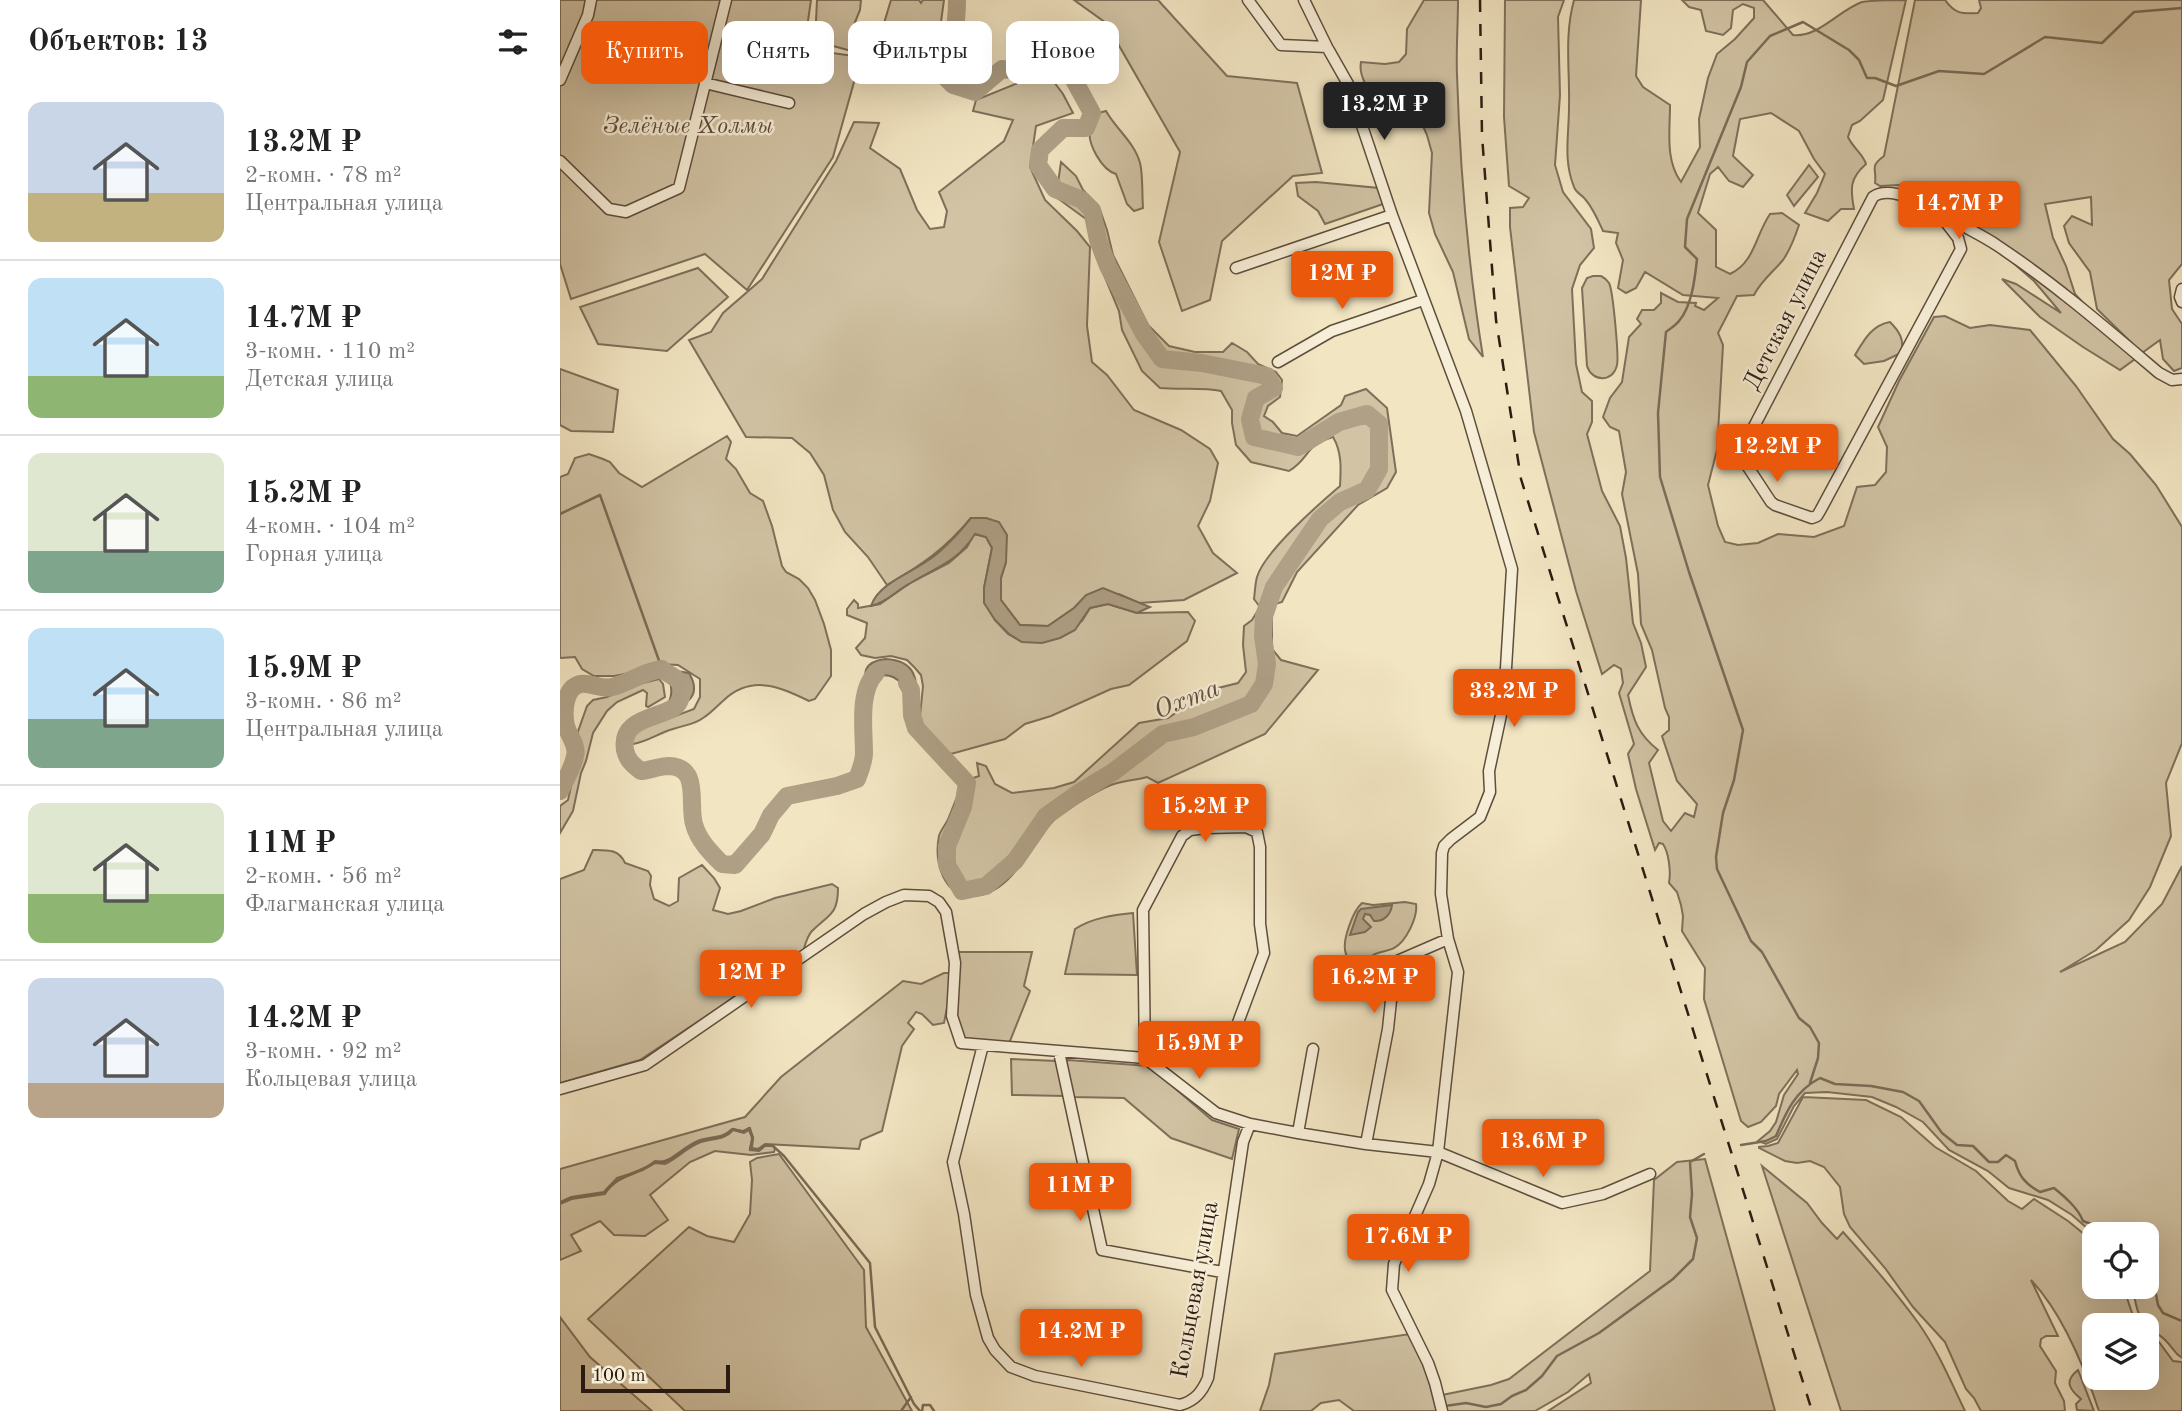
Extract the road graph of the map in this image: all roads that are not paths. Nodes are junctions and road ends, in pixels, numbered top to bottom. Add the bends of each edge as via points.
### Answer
1 (591, 0) edge
2 (726, 0) edge
3 (1248, 0) edge
4 (1304, 0) edge
5 (1326, 47) junction
6 (708, 71) edge
7 (560, 80) edge
8 (705, 84) edge
9 (708, 84) edge
10 (789, 103) dead end
11 (560, 161) edge
12 (1937, 211) junction
13 (1392, 215) junction
14 (1236, 268) dead end
15 (2182, 289) edge
16 (1423, 300) junction
17 (2182, 302) edge
18 (1278, 362) dead end
19 (2182, 379) edge
20 (1448, 939) junction
21 (1233, 1036) dead end
22 (983, 1045) junction
23 (1313, 1049) dead end
24 (1059, 1052) junction
25 (1145, 1058) junction
26 (560, 1089) edge
27 (1250, 1125) junction
28 (1298, 1133) junction
29 (1366, 1144) junction
30 (1438, 1152) junction
31 (1650, 1174) dead end
32 (1222, 1272) junction
33 (1442, 1411) edge

1 - 7 street
2 - 6 street
3 - 5 street via 1281,45
4 - 5 street
5 - 13 street via 1348,84
8 - 11 street via 679,188 626,212 609,209
9 - 10 street
12 - 12 street, Детская улица via 1961,248 1820,511 1812,518 1775,505 1742,452 1873,198 1894,193
12 - 19 street via 1997,245 2053,285 2159,373
13 - 14 street
13 - 16 street
15 - 17 street
16 - 18 street via 1332,331
16 - 20 street via 1466,411 1512,569 1504,701 1489,771 1490,792 1480,817 1451,839 1441,853
20 - 29 street via 1395,962 1388,1029
20 - 30 street via 1458,972
21 - 25 street via 1264,953 1257,832 1246,827 1190,830 1182,836 1143,911
22 - 24 street
22 - 26 street via 961,1043 951,1016 956,963 946,912 929,896 904,895 864,914 645,1065
22 - 32 street, Кольцевая улица via 953,1161 988,1338 1011,1367 1035,1376 1188,1403 1208,1378
23 - 28 street
24 - 25 street
24 - 32 street via 1102,1250
25 - 27 street via 1216,1113
27 - 28 street
27 - 32 street, Кольцевая улица via 1243,1142
28 - 29 street
29 - 30 street
30 - 31 street via 1562,1203 1603,1194
30 - 33 street via 1394,1264 1392,1290 1428,1363

